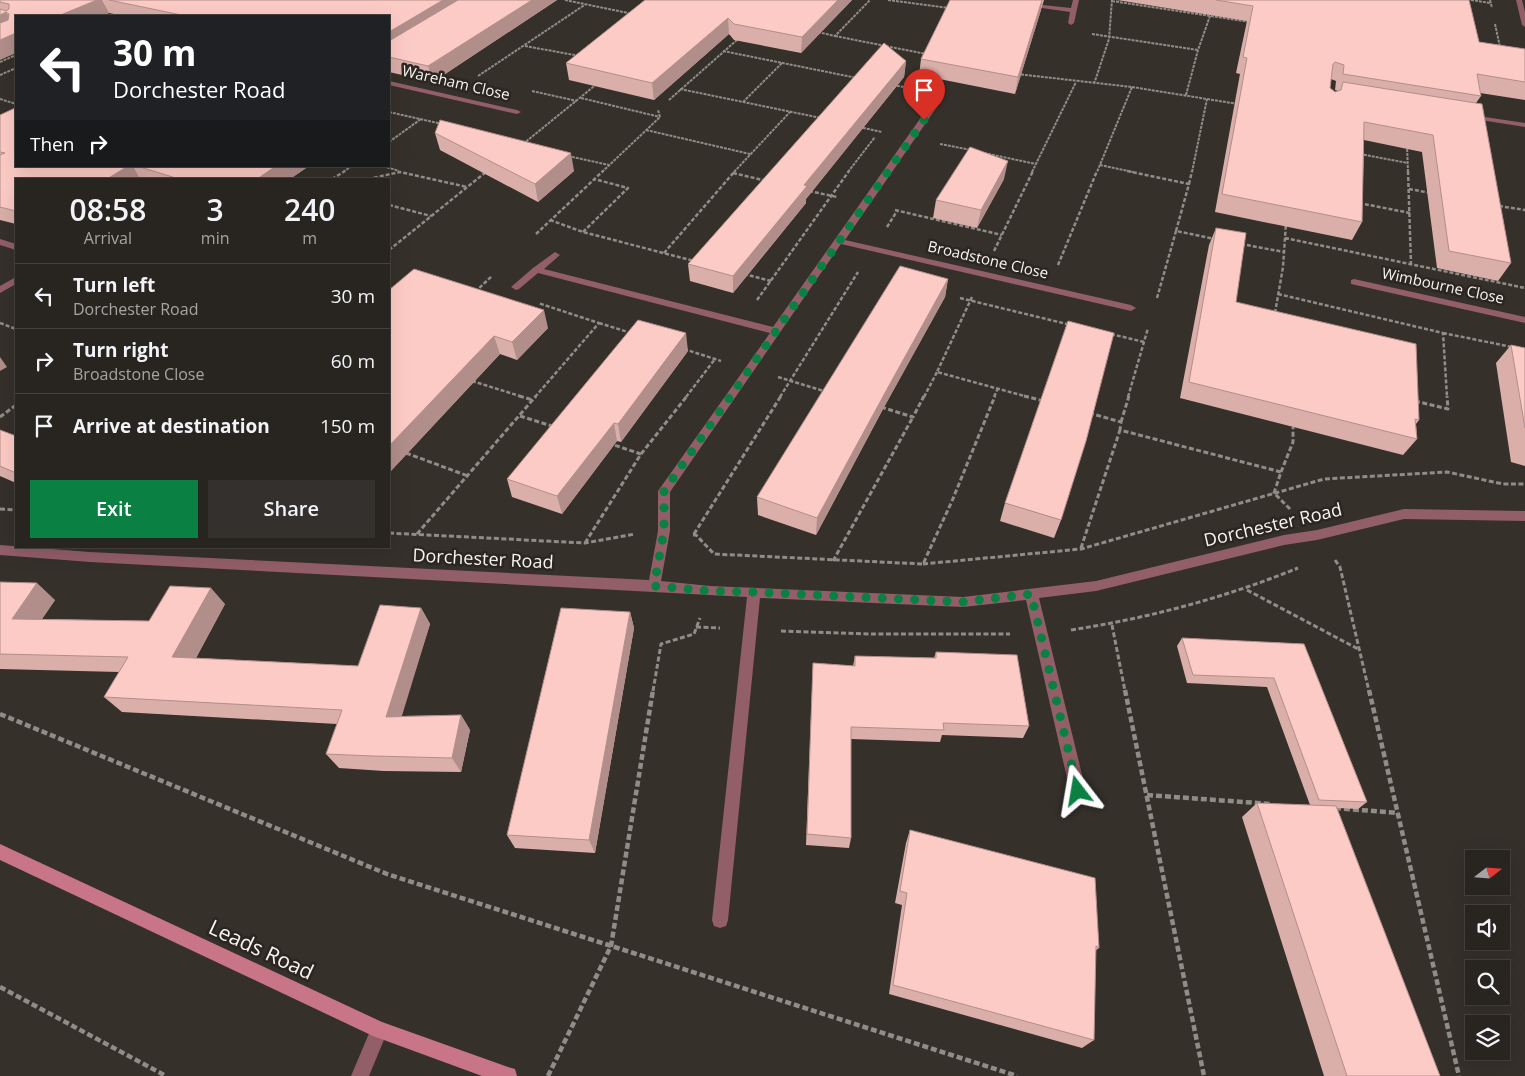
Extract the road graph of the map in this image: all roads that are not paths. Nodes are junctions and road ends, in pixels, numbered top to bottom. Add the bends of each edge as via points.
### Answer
1 (1076, 0) edge
2 (1519, 0) edge
3 (1013, 3) edge
4 (1074, 10) junction
5 (1071, 23) dead end
6 (1525, 24) edge
7 (390, 83) edge
8 (937, 101) dead end
9 (517, 112) dead end
10 (1463, 115) edge
11 (1525, 125) edge
12 (839, 241) junction
13 (0, 242) edge
14 (15, 246) edge
15 (555, 255) dead end
16 (536, 270) junction
17 (15, 281) edge
18 (1354, 282) dead end
19 (516, 286) dead end
20 (0, 290) edge
21 (1131, 308) dead end
22 (1525, 320) edge
23 (776, 331) junction
24 (1525, 516) edge
25 (0, 550) edge
26 (654, 586) junction
27 (754, 592) junction
28 (1031, 594) junction
29 (1078, 791) dead end
30 (0, 852) edge
31 (720, 920) dead end
32 (379, 1030) junction
33 (360, 1076) edge
34 (508, 1076) edge

1 - 4 street
2 - 6 street
3 - 4 street
4 - 5 street
7 - 9 street, Wareham Close
8 - 12 street
10 - 11 street
12 - 21 street, Broadstone Close
12 - 23 street
13 - 14 street
15 - 16 street
16 - 19 street
16 - 23 street
17 - 20 street
18 - 22 street, Wimbourne Close
23 - 26 street via 664,491 664,531
24 - 28 street, Dorchester Road via 1404,514 1096,586
25 - 26 street, Dorchester Road
26 - 27 street, Dorchester Road
27 - 28 street, Dorchester Road via 963,602
27 - 31 street
28 - 29 street
30 - 32 main road, Leads Road
32 - 33 street
32 - 34 main road, Leads Road

